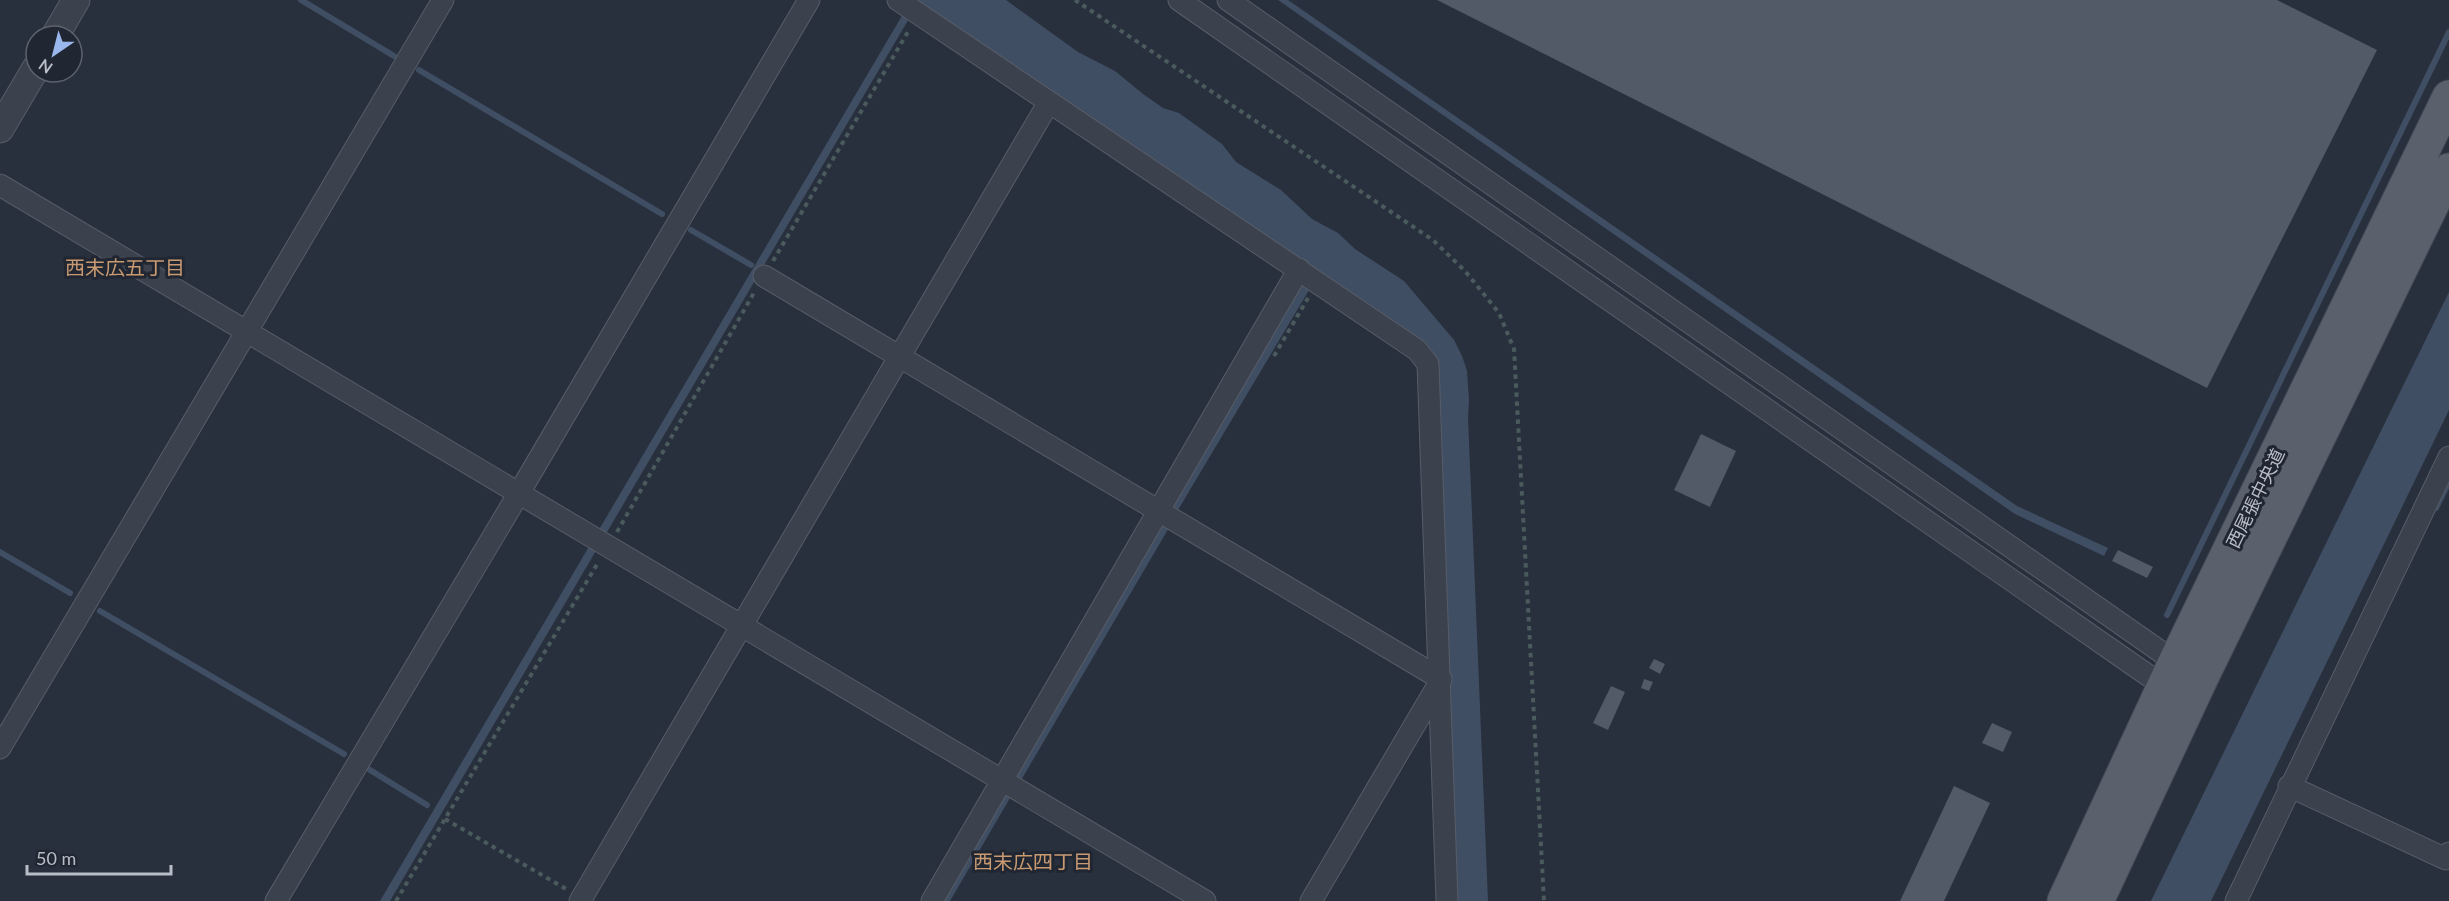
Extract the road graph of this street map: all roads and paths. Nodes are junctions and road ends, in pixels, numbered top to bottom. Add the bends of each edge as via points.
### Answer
1 (76, 0) edge
2 (443, 0) edge
3 (809, 0) edge
4 (1179, 0) edge
5 (1228, 0) edge
6 (908, 7) edge
7 (62, 24) edge
8 (27, 84) edge
9 (2449, 97) edge
10 (1049, 102) junction
11 (0, 129) edge
12 (2449, 170) edge
13 (0, 185) edge
14 (1306, 274) junction
15 (764, 276) junction
16 (247, 332) junction
17 (900, 357) junction
18 (2449, 457) edge
19 (519, 493) junction
20 (1158, 512) junction
21 (602, 542) junction
22 (742, 627) junction
23 (1441, 679) junction
24 (2182, 683) junction
25 (0, 748) edge
26 (1001, 781) junction
27 (2289, 786) junction
28 (445, 819) junction
29 (2449, 853) edge
30 (580, 900) edge
31 (276, 901) edge
32 (396, 901) edge
33 (932, 901) edge
34 (1205, 901) edge
35 (1311, 901) edge
36 (1448, 901) edge
37 (2064, 901) edge
38 (2097, 901) edge
39 (2235, 901) edge

1 - 7 street
2 - 16 street
3 - 19 street
4 - 24 street
5 - 24 street
6 - 10 street
6 - 15 path
8 - 11 street
9 - 24 main road, 西尾張中央道
10 - 14 street
10 - 17 street
12 - 24 main road, 西尾張中央道
13 - 16 street
14 - 20 street
14 - 23 street via 1417,350 1428,364
15 - 17 street
15 - 21 path
16 - 19 street
16 - 25 street
17 - 20 street
17 - 22 street
18 - 27 street
19 - 21 street
19 - 31 street
20 - 23 street
20 - 26 street
21 - 22 street
21 - 28 path
22 - 26 street
22 - 30 street
23 - 35 street
23 - 36 street
24 - 37 main road, 西尾張中央道
24 - 38 main road, 西尾張中央道
26 - 33 street
26 - 34 street
27 - 29 street via 2446,859
27 - 39 street
28 - 30 path
28 - 32 path

